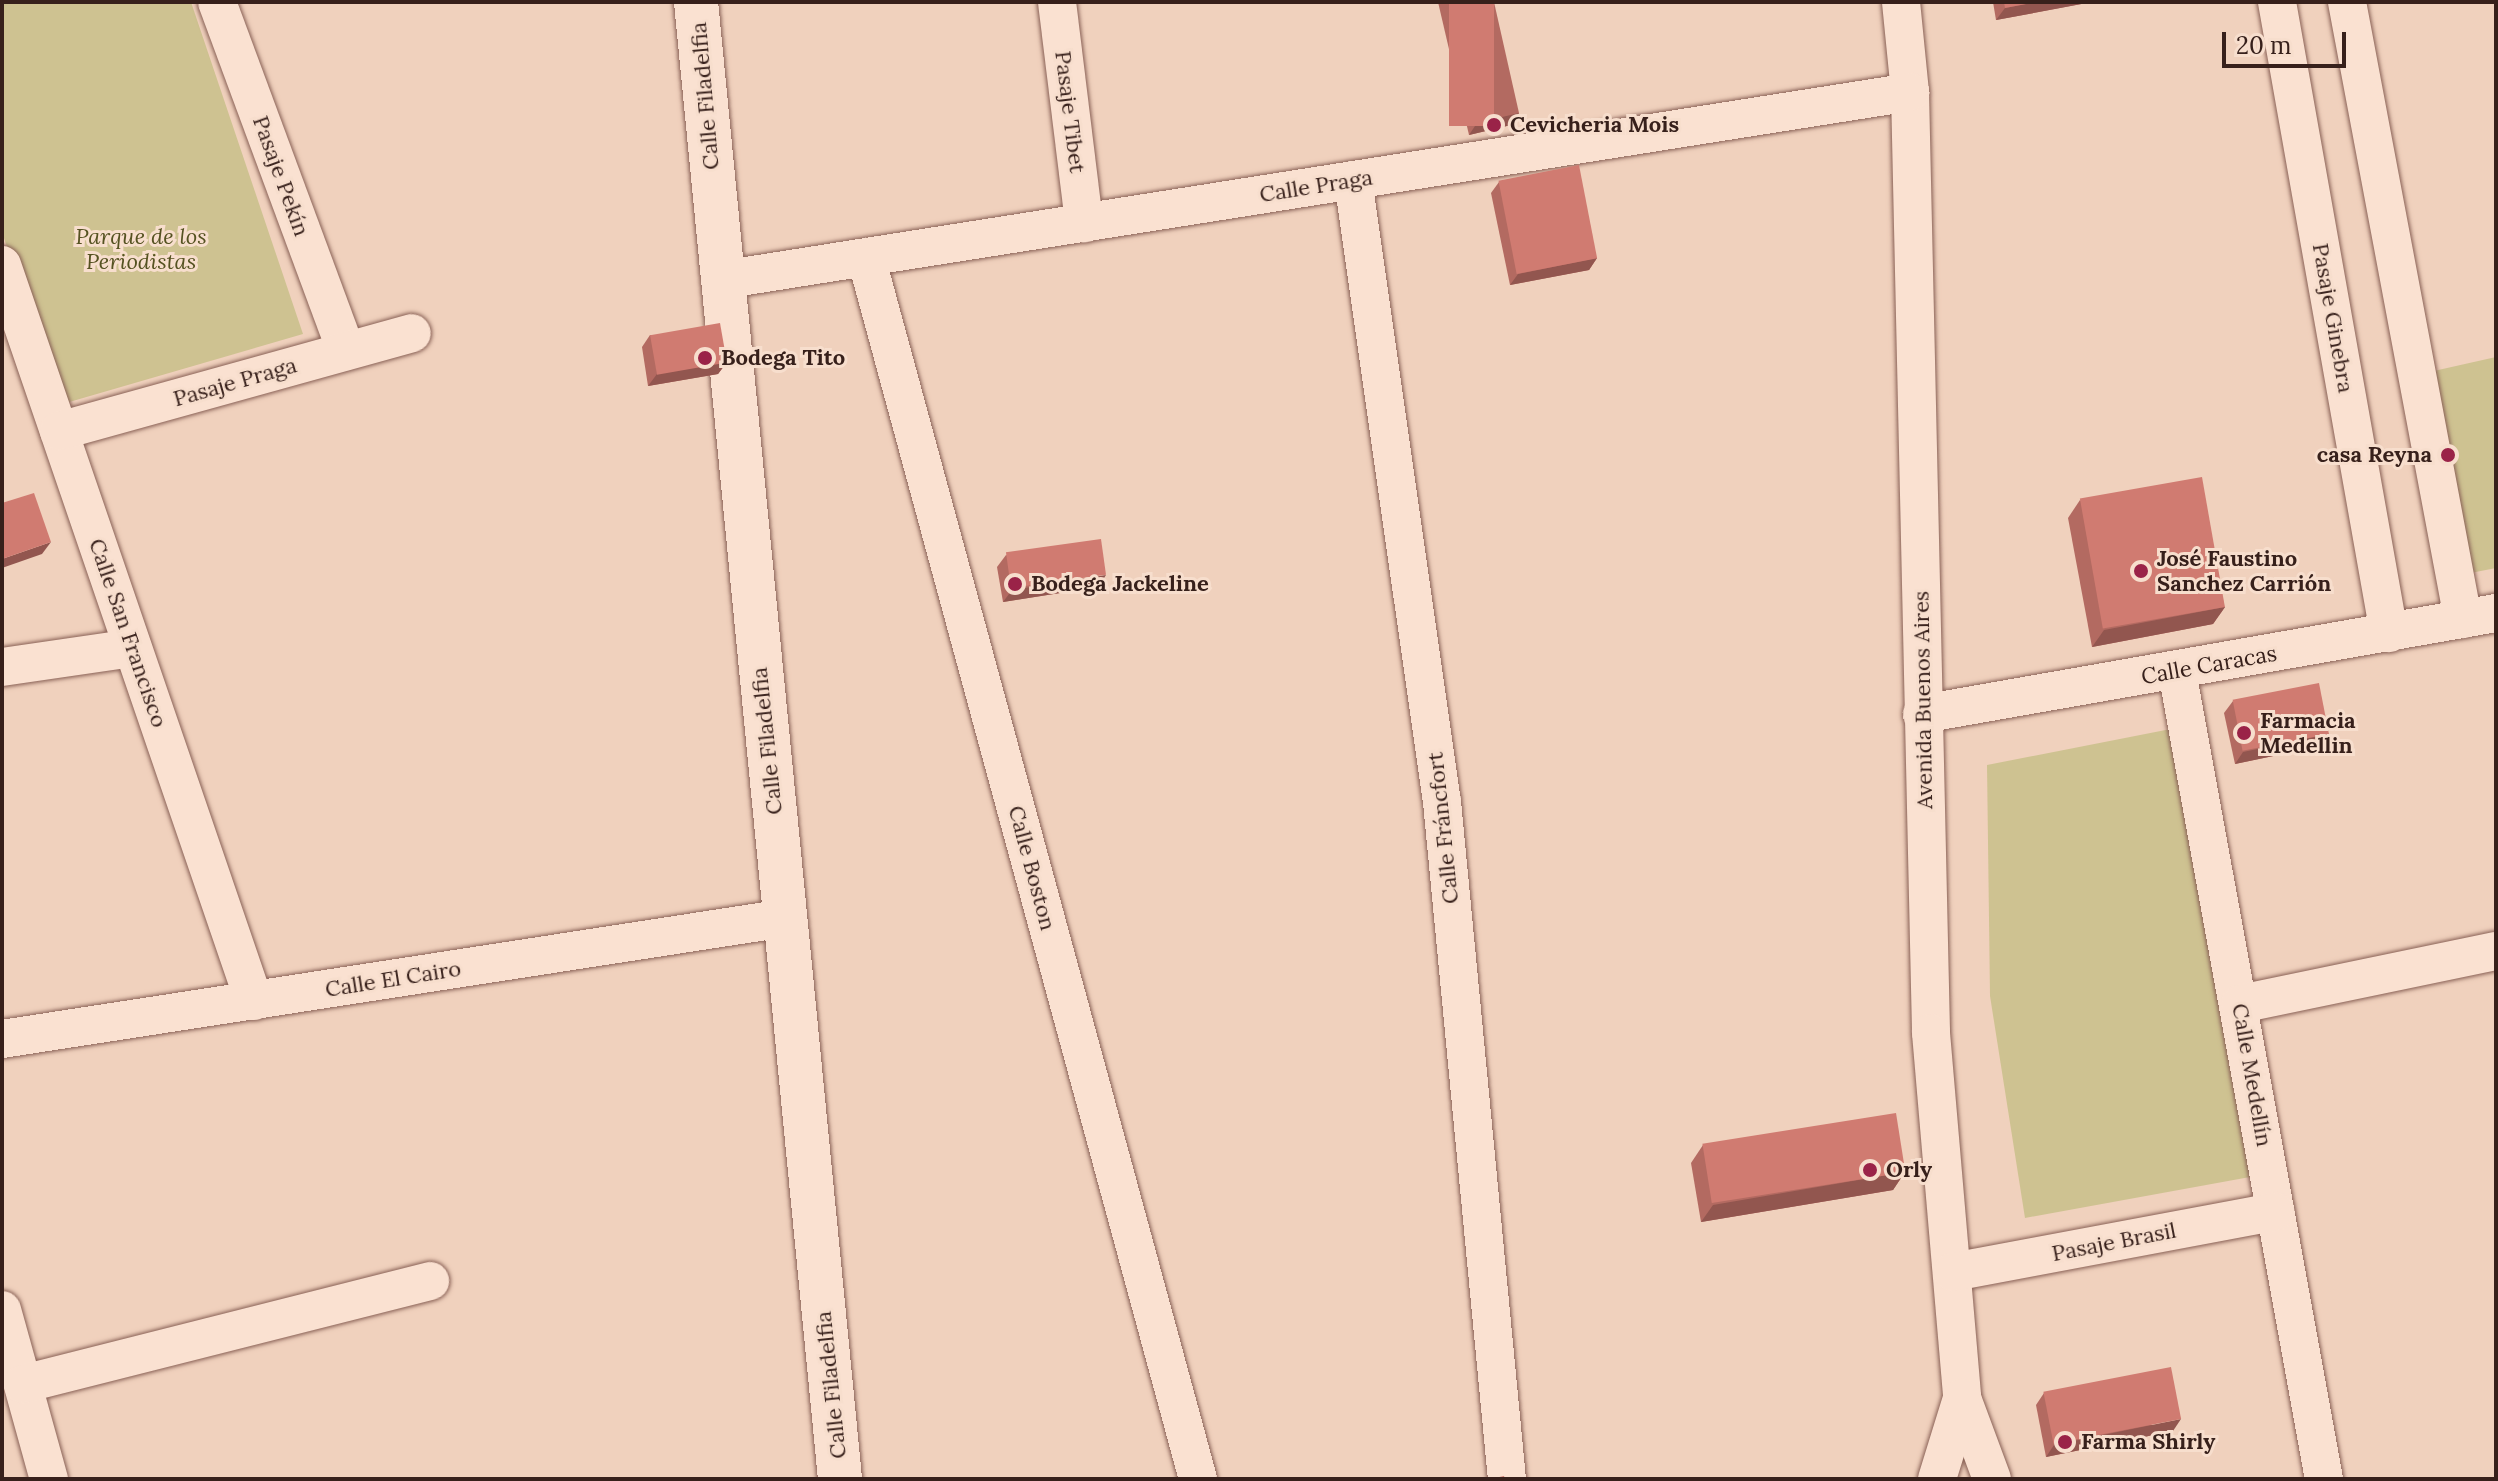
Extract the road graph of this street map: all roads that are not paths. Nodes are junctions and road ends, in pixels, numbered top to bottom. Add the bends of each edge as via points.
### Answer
1 (217, 2) edge
2 (696, 2) edge
3 (1057, 2) edge
4 (1901, 2) edge
5 (2277, 2) edge
6 (2347, 2) edge
7 (1910, 92) junction
8 (1353, 180) junction
9 (1084, 223) junction
10 (866, 257) junction
11 (2, 265) edge
12 (721, 280) junction
13 (412, 333) dead end
14 (346, 351) junction
15 (59, 431) junction
16 (2480, 616) edge
17 (2389, 633) junction
18 (133, 648) junction
19 (2, 667) edge
20 (2177, 671) junction
21 (1922, 714) junction
22 (785, 918) junction
23 (2496, 951) edge
24 (254, 1001) junction
25 (2240, 1004) junction
26 (2, 1039) edge
27 (2275, 1212) junction
28 (1953, 1272) junction
29 (430, 1281) dead end
30 (2, 1310) edge
31 (23, 1384) junction
32 (1962, 1398) junction
33 (49, 1479) edge
34 (840, 1479) edge
35 (1198, 1479) edge
36 (1507, 1479) edge
37 (1937, 1479) edge
38 (1992, 1479) edge
39 (2324, 1479) edge

1 - 14 street, Pasaje Pekín
2 - 12 street, Calle Filadelfia
3 - 9 street, Pasaje Tibet
4 - 7 street, Avenida Buenos Aires
5 - 17 street, Pasaje Ginebra
6 - 16 street
7 - 8 street, Calle Praga
7 - 21 street, Avenida Buenos Aires
8 - 9 street, Calle Praga
8 - 36 street, Calle Fráncfort via 1442,802
9 - 10 street, Calle Praga
10 - 12 street, Calle Praga
10 - 35 street, Calle Boston
11 - 15 street, Calle San Francisco
12 - 22 street, Calle Filadelfia
13 - 14 street, Pasaje Praga
14 - 15 street, Pasaje Praga
15 - 18 street, Calle San Francisco
16 - 17 street, Calle Caracas
17 - 20 street, Calle Caracas
18 - 19 street
18 - 24 street, Calle San Francisco
20 - 21 street, Calle Caracas
20 - 25 street, Calle Medellín
21 - 28 street, Avenida Buenos Aires via 1931,1033
22 - 24 street, Calle El Cairo
22 - 34 street, Calle Filadelfia
23 - 25 street
24 - 26 street, Calle El Cairo
25 - 27 street, Calle Medellín
27 - 28 street, Pasaje Brasil
27 - 39 street, Calle Medellín
28 - 32 street, Avenida Buenos Aires
29 - 31 street
30 - 31 street
31 - 33 street
32 - 37 street, Avenida Buenos Aires
32 - 38 street, Avenida Buenos Aires

